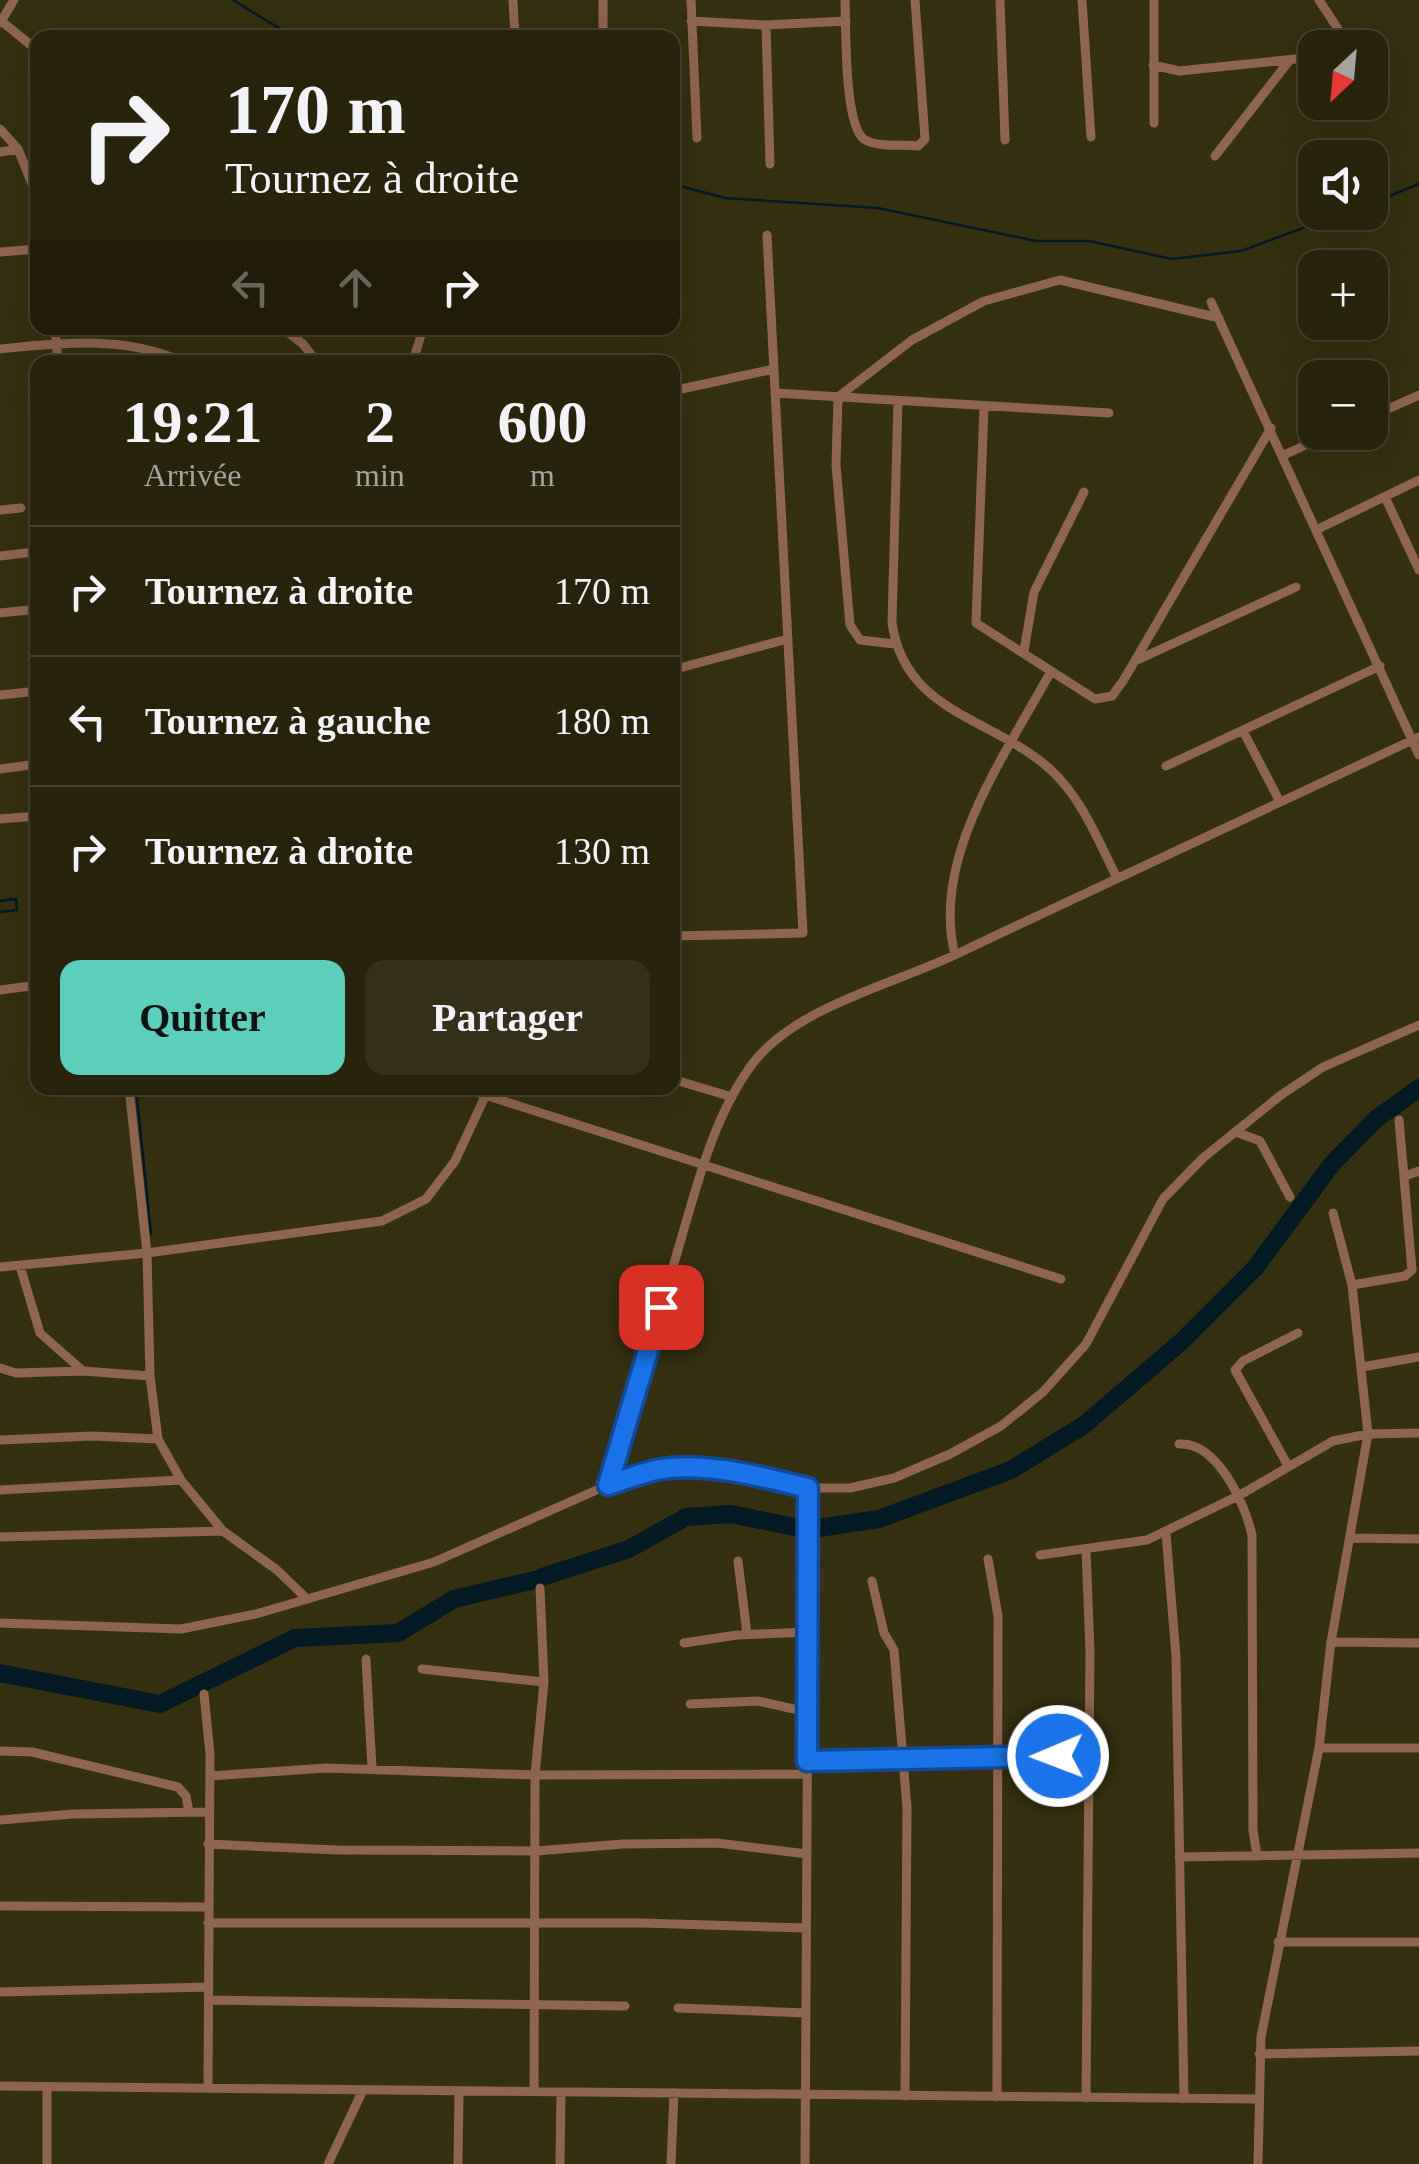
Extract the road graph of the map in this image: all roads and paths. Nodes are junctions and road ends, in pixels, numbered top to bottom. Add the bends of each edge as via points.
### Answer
1 (14, 0) edge
2 (513, 0) edge
3 (603, 0) edge
4 (690, 0) edge
5 (845, 0) edge
6 (915, 0) edge
7 (1000, 0) edge
8 (1082, 0) edge
9 (1154, 0) edge
10 (1319, 0) edge
11 (1, 21) edge
12 (846, 21) junction
13 (691, 22) junction
14 (766, 25) junction
15 (515, 30) edge
16 (603, 30) edge
17 (1338, 30) edge
18 (30, 45) edge
19 (1298, 59) edge
20 (1290, 60) junction
21 (1153, 65) junction
22 (1154, 122) dead end
23 (0, 129) edge
24 (697, 138) dead end
25 (1091, 138) dead end
26 (1004, 140) dead end
27 (18, 149) junction
28 (0, 152) edge
29 (1216, 156) dead end
30 (770, 164) dead end
31 (30, 179) edge
32 (767, 235) dead end
33 (30, 250) edge
34 (0, 252) edge
35 (1211, 302) dead end
36 (1219, 318) junction
37 (55, 335) edge
38 (291, 335) edge
39 (56, 344) junction
40 (0, 350) edge
41 (57, 355) edge
42 (162, 355) edge
43 (312, 355) edge
44 (774, 368) junction
45 (680, 389) edge
46 (776, 393) junction
47 (1419, 395) edge
48 (838, 397) junction
49 (898, 401) junction
50 (984, 406) junction
51 (1388, 409) edge
52 (1109, 413) dead end
53 (1271, 428) junction
54 (1298, 449) edge
55 (1284, 455) junction
56 (1419, 480) edge
57 (1084, 492) dead end
58 (1385, 497) junction
59 (20, 508) dead end
60 (0, 510) edge
61 (1318, 529) junction
62 (30, 552) edge
63 (0, 556) edge
64 (1419, 570) edge
65 (1296, 588) dead end
66 (30, 609) edge
67 (0, 613) edge
68 (788, 639) junction
69 (895, 644) junction
70 (1024, 651) junction
71 (1134, 661) junction
72 (1380, 666) junction
73 (680, 668) edge
74 (1051, 671) junction
75 (30, 692) edge
76 (0, 695) edge
77 (1243, 731) junction
78 (1416, 738) edge
79 (1012, 743) junction
80 (1419, 754) edge
81 (30, 765) edge
82 (1166, 766) dead end
83 (0, 768) edge
84 (1279, 800) junction
85 (30, 817) edge
86 (0, 819) edge
87 (1116, 876) junction
88 (680, 936) edge
89 (954, 956) junction
90 (30, 986) edge
91 (0, 990) edge
92 (1419, 1025) edge
93 (680, 1081) edge
94 (129, 1095) edge
95 (486, 1095) edge
96 (500, 1095) edge
97 (732, 1097) junction
98 (1400, 1120) dead end
99 (1236, 1132) junction
100 (704, 1164) junction
101 (1419, 1171) edge
102 (1405, 1176) junction
103 (1290, 1197) dead end
104 (1333, 1213) dead end
105 (147, 1253) junction
106 (20, 1266) junction
107 (0, 1267) edge
108 (1414, 1273) edge
109 (1061, 1279) dead end
110 (1352, 1285) junction
111 (1298, 1334) dead end
112 (1419, 1357) edge
113 (1362, 1367) junction
114 (0, 1368) edge
115 (83, 1371) junction
116 (150, 1376) junction
117 (1419, 1433) edge
118 (1368, 1434) junction
119 (158, 1439) junction
120 (0, 1440) edge
121 (1179, 1444) dead end
122 (1287, 1464) junction
123 (181, 1480) junction
124 (608, 1485) junction
125 (808, 1488) junction
126 (0, 1490) edge
127 (1240, 1494) junction
128 (223, 1531) junction
129 (1166, 1533) junction
130 (0, 1538) edge
131 (1352, 1538) junction
132 (1419, 1539) edge
133 (1086, 1550) junction
134 (1040, 1556) dead end
135 (988, 1559) dead end
136 (738, 1561) dead end
137 (872, 1582) dead end
138 (540, 1588) dead end
139 (305, 1597) junction
140 (0, 1623) edge
141 (809, 1632) junction
142 (747, 1634) junction
143 (1331, 1642) junction
144 (684, 1643) dead end
145 (1419, 1643) edge
146 (366, 1660) dead end
147 (422, 1669) dead end
148 (544, 1682) junction
149 (204, 1694) dead end
150 (690, 1704) dead end
151 (808, 1712) junction
152 (1319, 1748) junction
153 (1419, 1748) edge
154 (0, 1751) edge
155 (1088, 1755) junction
156 (998, 1757) junction
157 (903, 1760) junction
158 (807, 1761) junction
159 (372, 1769) junction
160 (807, 1774) junction
161 (535, 1775) junction
162 (210, 1776) junction
163 (189, 1812) junction
164 (209, 1812) junction
165 (0, 1820) edge
166 (208, 1844) junction
167 (536, 1852) junction
168 (1419, 1853) edge
169 (806, 1854) junction
170 (1257, 1856) junction
171 (1295, 1856) junction
172 (1179, 1857) junction
173 (0, 1906) edge
174 (208, 1907) junction
175 (208, 1923) junction
176 (537, 1924) junction
177 (806, 1928) junction
178 (1278, 1942) junction
179 (1419, 1942) edge
180 (209, 1987) junction
181 (0, 1992) edge
182 (209, 2000) junction
183 (535, 2004) junction
184 (625, 2006) dead end
185 (678, 2008) dead end
186 (806, 2013) junction
187 (1419, 2051) edge
188 (1259, 2054) junction
189 (0, 2086) edge
190 (47, 2087) junction
191 (208, 2088) junction
192 (363, 2090) junction
193 (458, 2091) junction
194 (534, 2092) junction
195 (561, 2092) junction
196 (674, 2093) junction
197 (805, 2095) junction
198 (905, 2096) junction
199 (997, 2097) junction
200 (1086, 2098) junction
201 (1184, 2099) junction
202 (1258, 2100) junction
203 (47, 2164) edge
204 (328, 2164) edge
205 (458, 2164) edge
206 (560, 2164) edge
207 (671, 2164) edge
208 (805, 2164) edge
209 (1258, 2164) edge

1 - 11 street
2 - 15 street
3 - 16 street
4 - 13 street
5 - 12 street
6 - 12 street via 925,140 918,146 870,142 857,131
7 - 26 street
8 - 25 street
9 - 21 street
10 - 17 street
11 - 18 street
12 - 14 street
13 - 14 street
13 - 24 street
14 - 30 street
19 - 20 street
20 - 21 street via 1179,71
20 - 29 street
21 - 22 street
23 - 27 street
27 - 28 street
27 - 31 street
32 - 44 street
33 - 34 street
35 - 36 street
36 - 48 street via 1060,280 984,301 912,340
36 - 53 street
37 - 39 street
38 - 43 street
39 - 40 street
39 - 41 street
39 - 42 street via 107,343
44 - 45 street
44 - 46 street
46 - 48 street
46 - 68 street
47 - 51 street
48 - 49 street
48 - 69 street via 836,465 850,626 860,640
49 - 50 street
49 - 69 street
50 - 52 street
50 - 70 street via 976,623
53 - 55 street
53 - 71 street
54 - 55 street
55 - 61 street
56 - 58 street
57 - 70 street via 1034,592
58 - 61 street
58 - 64 street
59 - 60 street
61 - 72 street
62 - 63 street
65 - 71 street
66 - 67 street
68 - 73 street
68 - 88 street via 803,933
69 - 79 street via 914,681 936,701
70 - 74 street
71 - 74 street via 1104,699
72 - 77 street
72 - 78 street
74 - 79 street
75 - 76 street
77 - 82 street
77 - 84 street
78 - 80 street
78 - 84 street
79 - 87 street via 1071,791
79 - 89 street via 955,869
81 - 83 street
84 - 87 street
85 - 86 street
87 - 89 street
89 - 97 street via 814,1015 779,1037
90 - 91 street
92 - 99 street via 1323,1067
93 - 97 street
94 - 105 street
95 - 105 street via 455,1160 426,1199 406,1212 382,1221
96 - 100 street
97 - 100 street
98 - 102 street
99 - 103 street via 1260,1141
99 - 125 street via 1163,1200 1086,1344 1043,1392 1001,1426 908,1472 850,1488
100 - 109 street
100 - 124 street
101 - 102 street
102 - 108 street
104 - 110 street
105 - 106 street
105 - 116 street
106 - 107 street
106 - 115 street via 40,1333
108 - 110 street
110 - 113 street
111 - 122 street via 1235,1370
112 - 113 street
113 - 118 street
114 - 115 street via 16,1374
115 - 116 street
116 - 119 street
117 - 118 street
118 - 122 street via 1333,1441
118 - 131 street
119 - 120 street
119 - 123 street
121 - 127 street via 1198,1447
122 - 127 street
123 - 126 street
123 - 128 street
124 - 125 street via 661,1469 688,1469
124 - 139 street via 434,1562
125 - 141 street
127 - 129 street
127 - 170 street via 1252,1535
128 - 130 street
128 - 139 street
129 - 133 street
129 - 172 street via 1176,1657
131 - 132 street
131 - 143 street
133 - 134 street
133 - 155 street
135 - 156 street via 998,1616
136 - 142 street
137 - 157 street via 894,1650
138 - 148 street
139 - 140 street via 181,1629
141 - 142 street
141 - 151 street
142 - 144 street
143 - 145 street
143 - 152 street
146 - 159 street
147 - 148 street
148 - 161 street
149 - 162 street
150 - 151 street via 758,1701
151 - 158 street
152 - 153 street
152 - 171 street
154 - 163 street via 32,1752 178,1787
155 - 156 street
155 - 200 street
156 - 157 street
156 - 199 street
157 - 158 street
157 - 198 street
158 - 160 street
159 - 161 street
159 - 162 street
160 - 161 street
160 - 169 street
161 - 167 street
162 - 164 street
163 - 164 street
163 - 165 street
164 - 166 street
166 - 167 street
166 - 174 street
167 - 169 street via 717,1843
167 - 176 street
168 - 171 street
169 - 177 street
170 - 171 street
170 - 172 street
171 - 178 street
172 - 201 street
173 - 174 street
174 - 175 street
175 - 176 street
175 - 180 street
176 - 177 street
176 - 183 street
177 - 186 street
178 - 179 street
178 - 188 street
180 - 181 street
180 - 182 street
182 - 183 street
182 - 191 street
183 - 184 street
183 - 194 street
185 - 186 street
186 - 197 street
187 - 188 street
188 - 202 street
189 - 190 street
190 - 191 street
190 - 203 street
191 - 192 street
192 - 193 street
192 - 204 street
193 - 194 street
193 - 205 street
194 - 195 street
195 - 196 street
195 - 206 street
196 - 197 street
196 - 207 street
197 - 198 street
197 - 208 street
198 - 199 street
199 - 200 street
200 - 201 street
201 - 202 street
202 - 209 street

